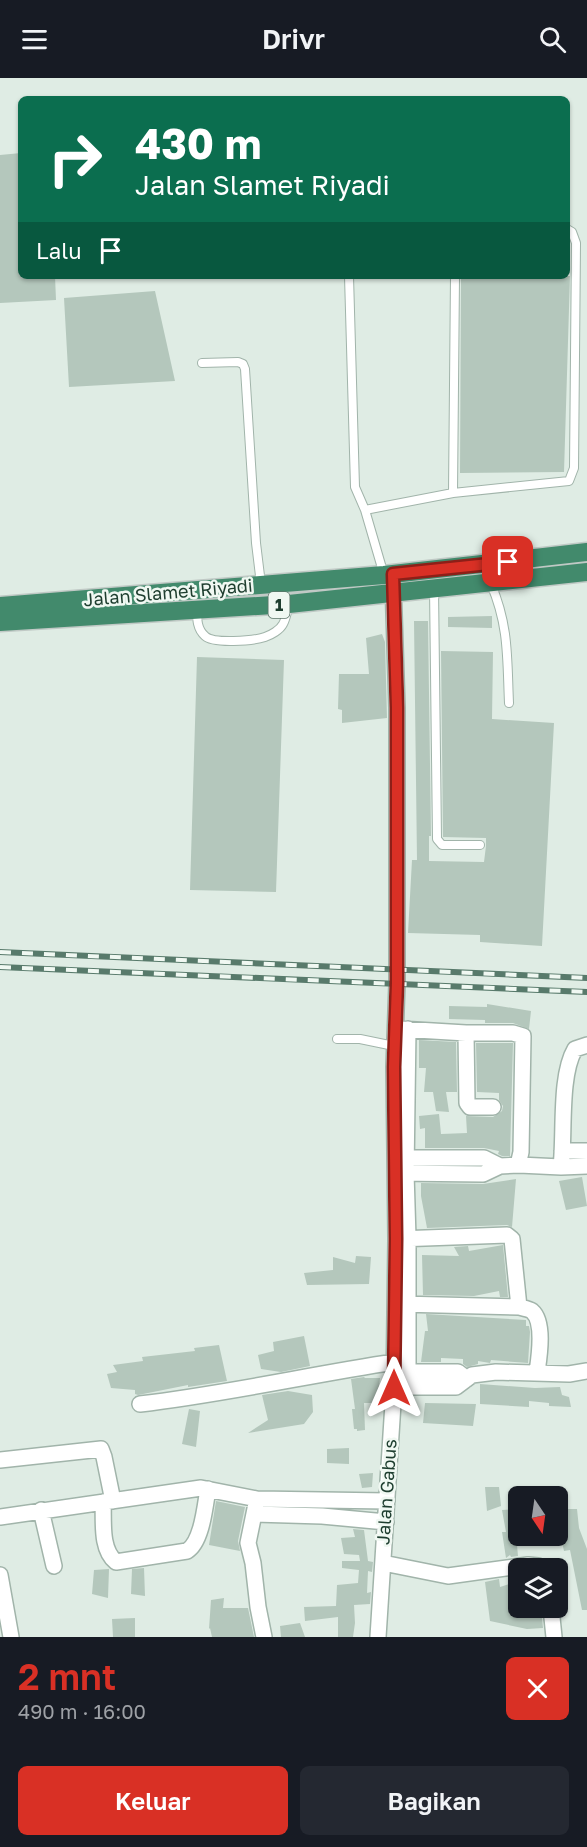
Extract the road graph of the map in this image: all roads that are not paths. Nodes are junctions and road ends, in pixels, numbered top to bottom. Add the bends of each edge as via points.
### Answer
1 (570, 231) edge
2 (349, 279) edge
3 (455, 279) edge
4 (202, 363) dead end
5 (453, 493) junction
6 (365, 510) junction
7 (587, 552) edge
8 (587, 572) edge
9 (390, 580) junction
10 (491, 582) junction
11 (262, 585) junction
12 (434, 588) junction
13 (289, 604) junction
14 (0, 606) edge
15 (197, 610) junction
16 (0, 622) edge
17 (509, 703) dead end
18 (480, 845) dead end
19 (401, 1029) junction
20 (466, 1033) junction
21 (337, 1039) dead end
22 (587, 1045) edge
23 (394, 1046) junction
24 (493, 1107) dead end
25 (562, 1151) junction
26 (587, 1151) edge
27 (518, 1165) junction
28 (401, 1166) junction
29 (587, 1166) edge
30 (561, 1167) junction
31 (402, 1239) junction
32 (401, 1304) junction
33 (519, 1307) junction
34 (394, 1362) junction
35 (537, 1372) junction
36 (580, 1372) edge
37 (404, 1382) junction
38 (140, 1404) dead end
39 (0, 1461) edge
40 (208, 1489) junction
41 (108, 1501) junction
42 (387, 1501) junction
43 (255, 1507) junction
44 (41, 1510) junction
45 (0, 1516) edge
46 (386, 1522) junction
47 (383, 1563) junction
48 (54, 1566) dead end
49 (508, 1568) edge
50 (0, 1575) edge
51 (552, 1618) edge
52 (7, 1633) edge
53 (264, 1637) edge
54 (378, 1637) edge
55 (554, 1637) edge

1 - 5 lane via 576,243 573,475 569,481
2 - 6 lane via 354,476
3 - 5 lane
4 - 11 lane via 238,362 245,369
5 - 6 lane
6 - 9 lane
7 - 9 highway, Jalan Slamet Riyadi / 1
8 - 10 highway, Jalan Slamet Riyadi / 1
9 - 11 highway, Jalan Slamet Riyadi / 1
9 - 12 highway, Jalan Slamet Riyadi / 1
9 - 13 highway, Jalan Slamet Riyadi / 1
9 - 19 street
10 - 12 highway, Jalan Slamet Riyadi / 1
10 - 17 lane via 506,628
11 - 14 highway, Jalan Slamet Riyadi / 1
12 - 18 lane via 437,839 442,845
13 - 15 highway, Jalan Slamet Riyadi / 1
13 - 15 lane via 283,624 266,637 253,639 213,640 205,636 198,626
15 - 16 highway, Jalan Slamet Riyadi / 1
19 - 20 street
19 - 23 street
19 - 28 street
20 - 24 street via 467,1103 470,1107
20 - 27 street via 523,1036
21 - 23 lane
22 - 25 street via 575,1049 570,1064
23 - 28 street
25 - 26 street
25 - 30 street
27 - 28 street via 500,1166 484,1158
27 - 30 street
28 - 31 street
29 - 30 street
31 - 32 street
31 - 33 street via 507,1234 512,1239
32 - 33 street
32 - 34 street, Jalan Gabus
32 - 37 street
33 - 35 street via 537,1317
34 - 37 street, Jalan Gabus
34 - 38 street
35 - 36 street
35 - 37 street via 496,1372 467,1379 458,1372
37 - 42 street, Jalan Gabus
39 - 41 street via 101,1449
40 - 41 street
40 - 41 street via 200,1530 192,1548 116,1562 106,1549
40 - 43 street
41 - 44 street
42 - 43 street
42 - 46 street, Jalan Gabus
43 - 46 street
43 - 53 street via 249,1549
44 - 45 street
44 - 48 street
46 - 47 street, Jalan Gabus
47 - 49 street via 448,1576
47 - 54 street, Jalan Gabus
50 - 52 street
51 - 55 street

